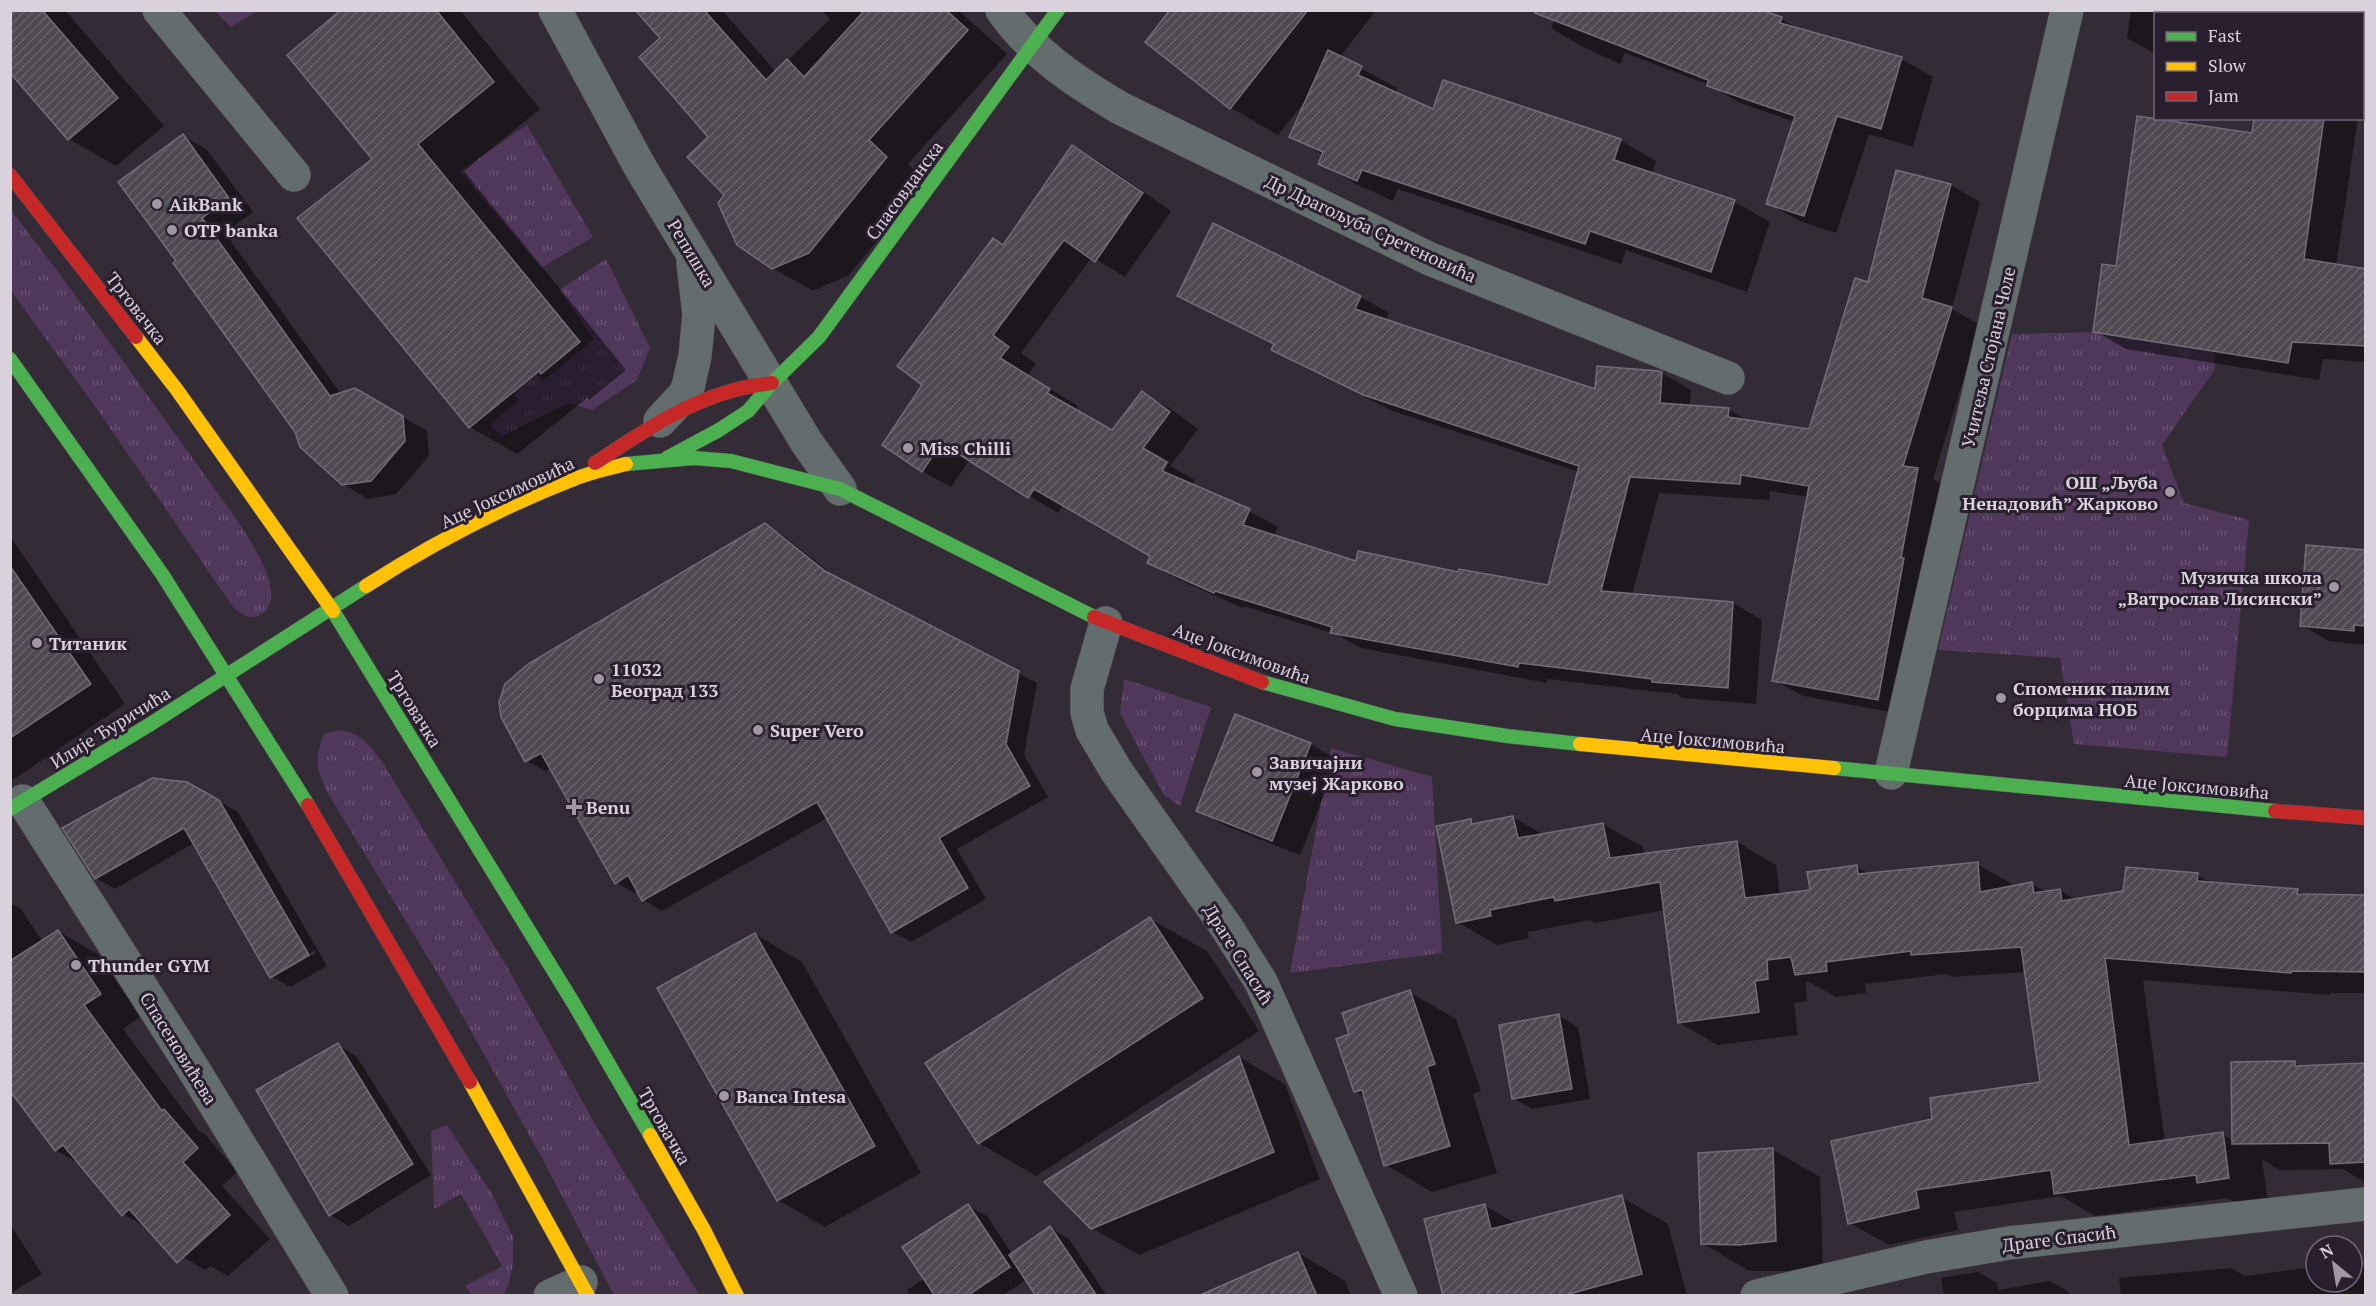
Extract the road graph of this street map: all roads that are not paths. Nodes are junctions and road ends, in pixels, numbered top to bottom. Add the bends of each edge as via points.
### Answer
1 (159, 10) edge
2 (555, 10) edge
3 (1002, 10) edge
4 (1058, 10) edge
5 (2067, 10) edge
6 (1032, 45) junction
7 (10, 175) edge
8 (294, 175) dead end
9 (692, 255) junction
10 (10, 359) edge
11 (1728, 378) dead end
12 (772, 383) junction
13 (660, 421) junction
14 (666, 459) junction
15 (570, 480) junction
16 (840, 489) junction
17 (330, 608) junction
18 (1106, 623) junction
19 (228, 675) junction
20 (1891, 773) junction
21 (17, 805) edge
22 (2366, 818) edge
23 (2366, 1204) edge
24 (585, 1288) edge
25 (332, 1296) edge
26 (550, 1296) edge
27 (737, 1296) edge
28 (1401, 1296) edge
29 (1757, 1296) edge

1 - 8 street
2 - 9 street, Репишка
3 - 6 street, Др Драгољуба Сретеновића
4 - 6 main road, Спасовданска
5 - 20 street, Учитеља Стојана Чоле
6 - 11 street, Др Драгољуба Сретеновића via 1074,80 1120,108 1430,259
6 - 12 main road, Спасовданска via 819,337
7 - 17 main road, Трговачка via 177,390
9 - 12 street, Репишка
9 - 13 street via 699,315 695,356 684,395
10 - 19 main road via 156,564
12 - 13 main road via 727,391
12 - 14 main road, Спасовданска via 760,400 735,420
12 - 16 street, Репишка
13 - 15 main road
14 - 15 main road, Аце Јоксимовића via 626,464
14 - 16 main road, Аце Јоксимовића via 731,461
15 - 17 main road, Аце Јоксимовића via 415,555
16 - 18 main road, Аце Јоксимовића
17 - 19 main road, Аце Јоксимовића
17 - 27 main road, Трговачка via 574,1004 704,1230
18 - 20 main road, Аце Јоксимовића via 1277,688 1395,718 1620,749
18 - 28 street, Драге Спасић via 1087,689 1092,730 1262,982
19 - 21 main road, Илије Ђуричића
19 - 24 main road via 449,1043
20 - 22 main road, Аце Јоксимовића
21 - 25 street, Спасеновићева via 194,1070
23 - 29 street, Драге Спасић via 2009,1242
24 - 26 street

